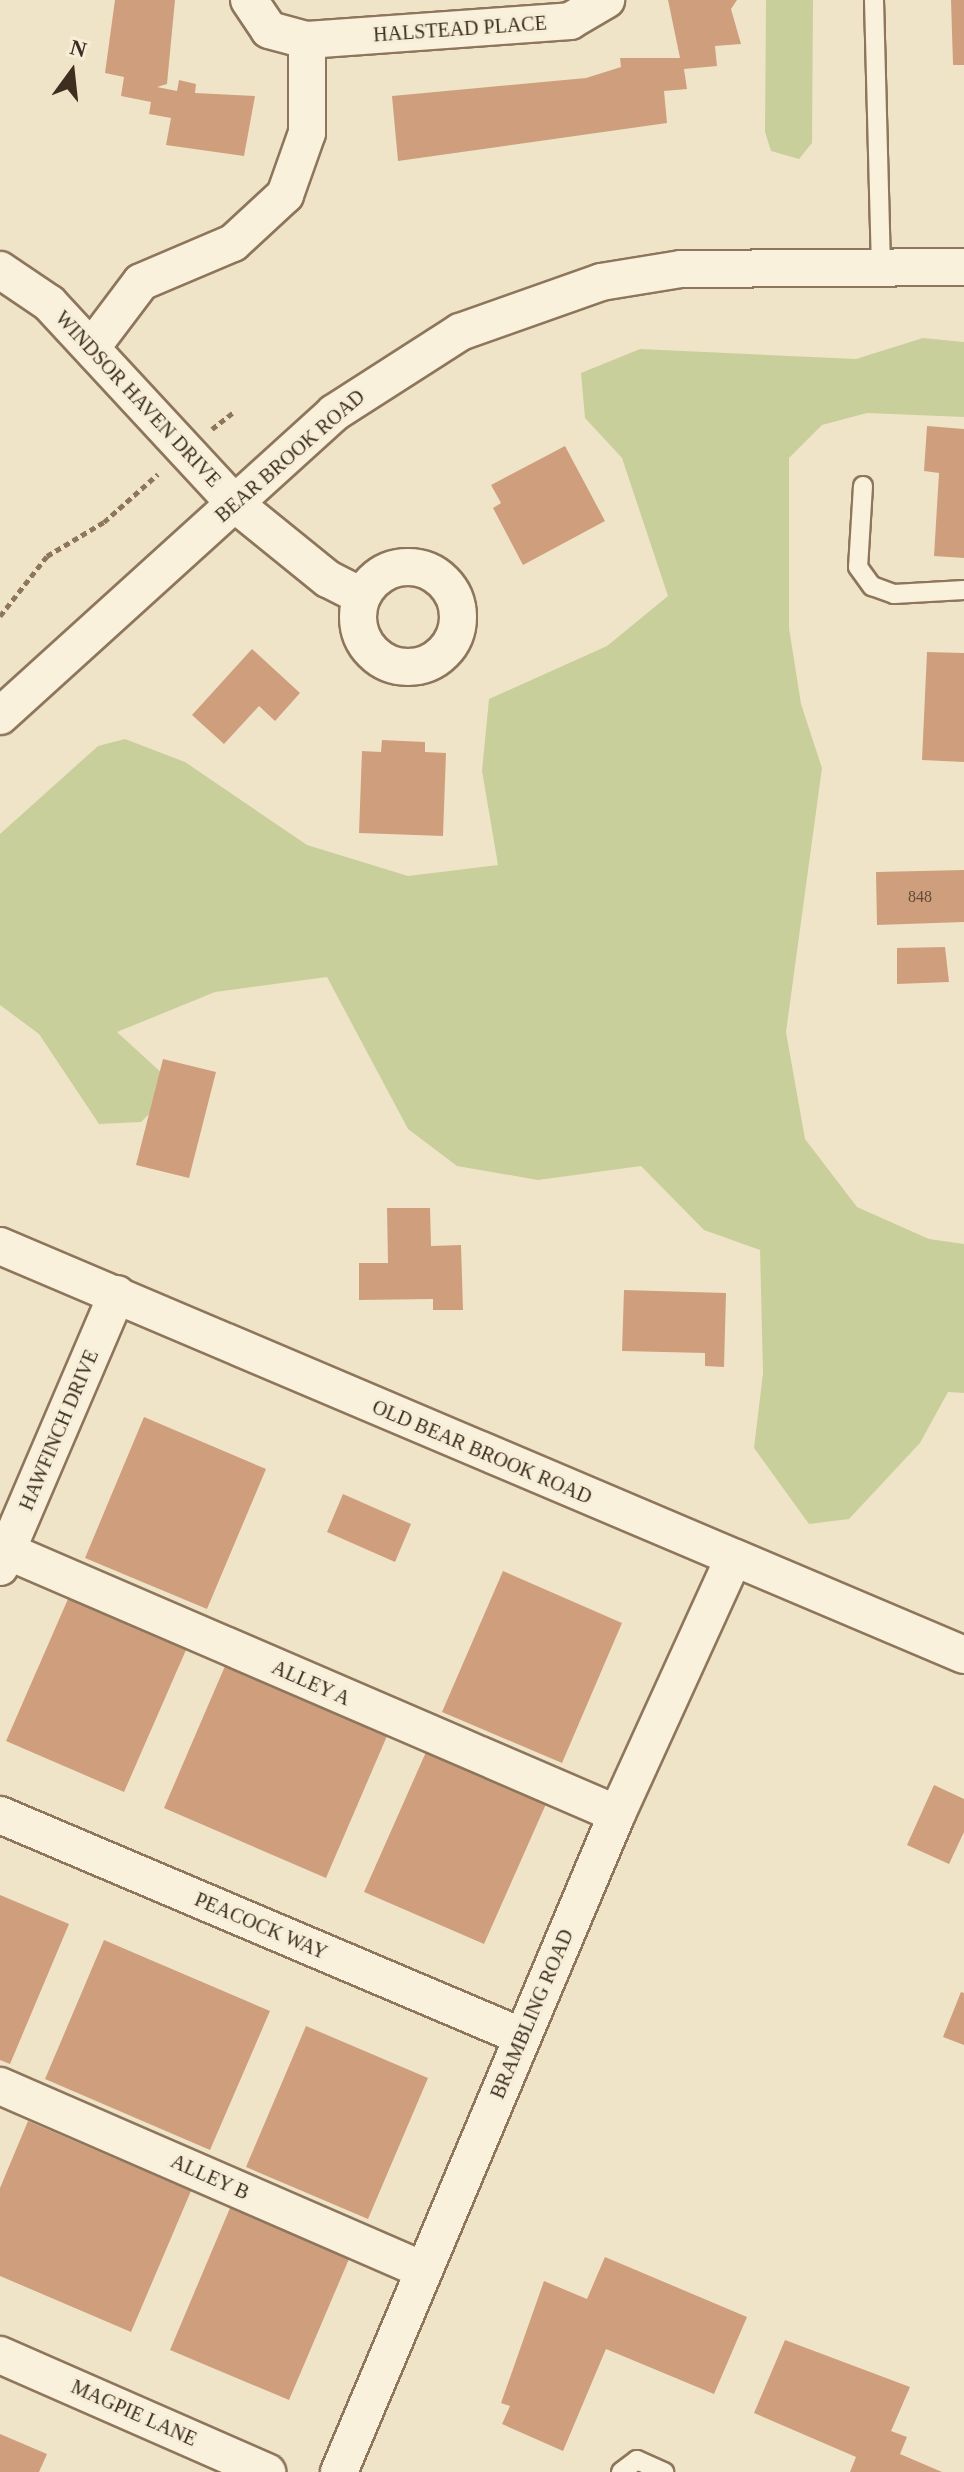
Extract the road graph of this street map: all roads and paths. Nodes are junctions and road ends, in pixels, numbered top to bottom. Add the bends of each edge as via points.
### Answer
1 (249, 0) edge
2 (606, 0) edge
3 (874, 0) edge
4 (307, 40) junction
5 (881, 266) junction
6 (964, 267) edge
7 (0, 270) edge
8 (92, 347) junction
9 (235, 411) dead end
10 (186, 451) junction
11 (863, 486) dead end
12 (234, 503) junction
13 (964, 590) edge
14 (362, 596) dead end
15 (0, 616) edge
16 (0, 716) edge
17 (0, 1246) edge
18 (117, 1294) junction
19 (3, 1559) edge
20 (733, 1560) junction
21 (964, 1655) edge
22 (617, 1814) junction
23 (0, 1815) edge
24 (523, 2037) junction
25 (0, 2086) edge
26 (421, 2269) junction
27 (0, 2355) edge
28 (267, 2472) edge
29 (339, 2472) edge
30 (621, 2472) edge
31 (664, 2472) edge

1 - 4 street, HALSTEAD PLACE via 269,30
2 - 4 street, HALSTEAD PLACE via 570,21
3 - 5 lane
4 - 8 street via 307,133 285,195 233,243 141,282
5 - 6 street, BEAR BROOK ROAD
5 - 12 street, BEAR BROOK ROAD via 681,269 524,305 390,372
7 - 8 street, WINDSOR HAVEN DRIVE via 49,303
8 - 10 street, WINDSOR HAVEN DRIVE
9 - 10 path
10 - 12 street, WINDSOR HAVEN DRIVE
10 - 15 path via 104,522 47,556
11 - 13 lane via 858,567 872,586 894,594
12 - 14 street, WINDSOR HAVEN DRIVE via 328,579
12 - 16 street, BEAR BROOK ROAD
17 - 18 street, OLD BEAR BROOK ROAD
18 - 19 street, HAWFINCH DRIVE
18 - 20 street, OLD BEAR BROOK ROAD
19 - 22 street, ALLEY A
20 - 21 street, OLD BEAR BROOK ROAD
20 - 22 street, BRAMBLING ROAD
22 - 24 street, BRAMBLING ROAD
23 - 24 street, PEACOCK WAY
24 - 26 street, BRAMBLING ROAD
25 - 26 street, ALLEY B
26 - 29 street, BRAMBLING ROAD
27 - 28 street, MAGPIE LANE
30 - 31 lane via 637,2460

